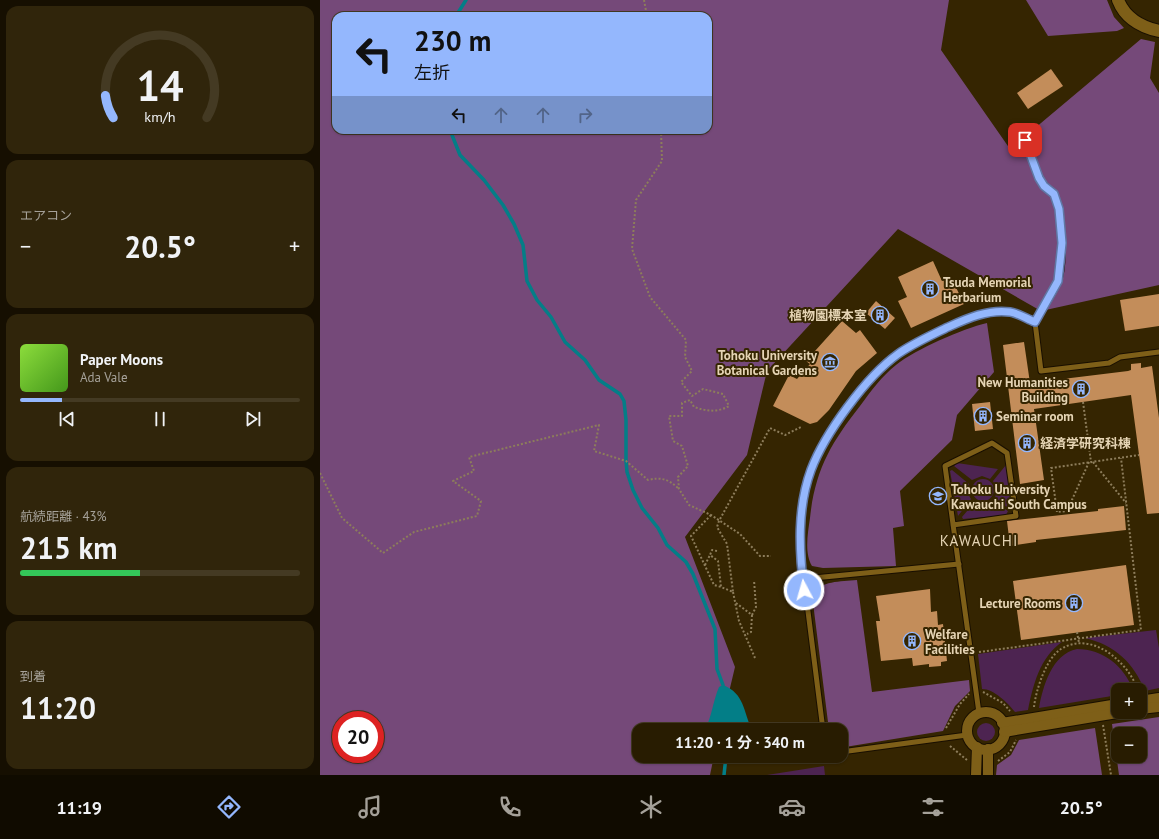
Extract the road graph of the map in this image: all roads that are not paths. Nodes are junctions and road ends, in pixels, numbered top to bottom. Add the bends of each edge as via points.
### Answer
1 (1118, 0) edge
2 (1159, 30) edge
3 (1022, 130) dead end
4 (1035, 322) junction
5 (1159, 352) edge
6 (953, 525) junction
7 (959, 564) junction
8 (803, 579) junction
9 (1159, 698) edge
10 (1147, 700) edge
11 (1111, 705) edge
12 (1159, 707) edge
13 (1147, 709) edge
14 (979, 713) junction
15 (1111, 714) edge
16 (822, 723) edge
17 (1003, 727) junction
18 (967, 735) junction
19 (977, 747) junction
20 (988, 749) junction
21 (848, 751) edge
22 (976, 775) edge
23 (988, 775) edge

1 - 2 street via 1130,18 1148,28
3 - 4 lane via 1039,178 1054,194 1059,209 1062,243 1058,281
4 - 5 lane via 1041,371 1109,363 1120,357
4 - 8 lane via 1010,312 979,314 897,354 865,385 831,429 811,470 802,511 800,548
6 - 6 lane via 945,466 992,443 1007,453 1016,516
6 - 7 lane
7 - 8 lane
7 - 14 lane
8 - 16 lane
9 - 10 street
11 - 17 street
12 - 13 street
14 - 17 street via 995,714
14 - 18 street via 969,723
15 - 17 street
17 - 20 street via 1001,742
18 - 19 street
18 - 21 lane
19 - 20 street
19 - 22 street
20 - 23 street

